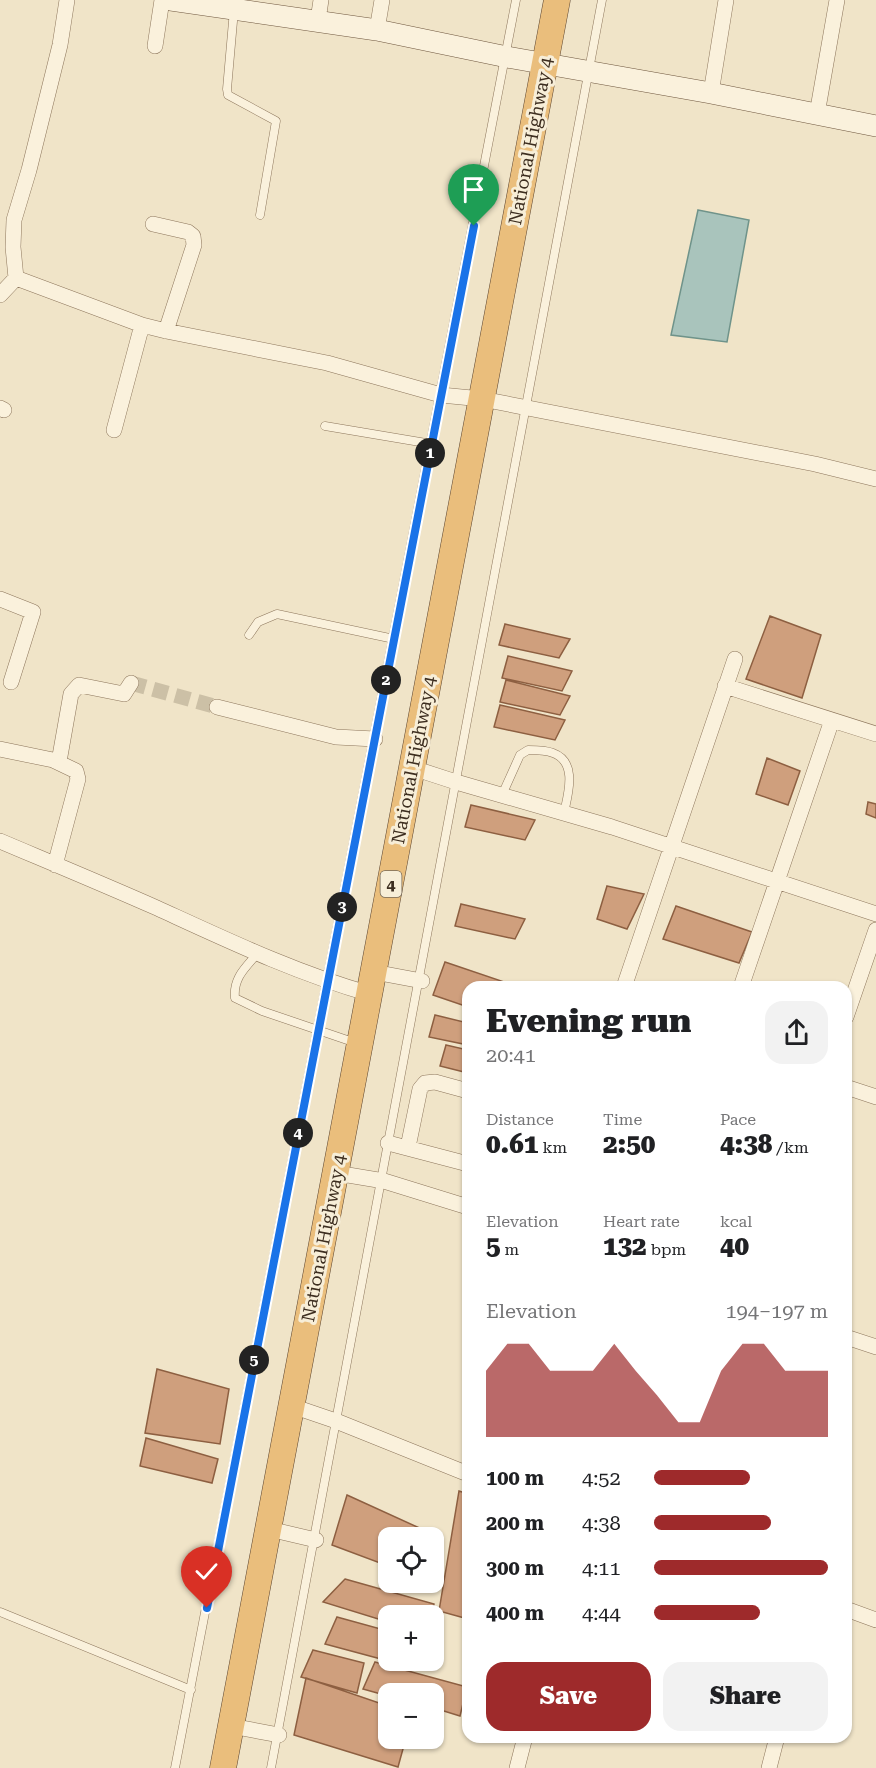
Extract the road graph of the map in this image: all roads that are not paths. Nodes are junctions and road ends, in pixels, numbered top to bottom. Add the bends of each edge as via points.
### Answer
1 (67, 0) edge
2 (162, 0) edge
3 (171, 0) edge
4 (382, 0) edge
5 (516, 0) edge
6 (557, 0) edge
7 (602, 0) edge
8 (726, 0) edge
9 (837, 0) edge
10 (235, 9) junction
11 (320, 10) edge
12 (377, 30) junction
13 (155, 46) dead end
14 (507, 57) junction
15 (546, 63) junction
16 (590, 71) junction
17 (711, 93) junction
18 (817, 114) junction
19 (876, 126) edge
20 (260, 215) dead end
21 (7, 218) edge
22 (153, 224) dead end
23 (16, 278) junction
24 (0, 295) edge
25 (142, 326) junction
26 (166, 331) junction
27 (441, 395) junction
28 (482, 399) junction
29 (526, 408) junction
30 (325, 426) dead end
31 (114, 430) dead end
32 (432, 444) junction
33 (876, 479) edge
34 (0, 599) edge
35 (249, 635) dead end
36 (394, 639) junction
37 (735, 659) dead end
38 (11, 682) dead end
39 (131, 683) tunnel mouth
40 (725, 687) junction
41 (217, 707) tunnel mouth
42 (832, 720) junction
43 (876, 734) edge
44 (375, 739) junction
45 (0, 749) edge
46 (52, 760) junction
47 (413, 768) junction
48 (456, 782) junction
49 (502, 795) junction
50 (564, 813) junction
51 (0, 841) edge
52 (671, 847) junction
53 (55, 865) junction
54 (777, 881) junction
55 (876, 914) edge
56 (876, 930) edge
57 (257, 954) junction
58 (421, 980) junction
59 (626, 981) edge
60 (743, 981) edge
61 (328, 982) junction
62 (372, 983) junction
63 (852, 1000) edge
64 (318, 1031) junction
65 (360, 1044) junction
66 (462, 1089) edge
67 (852, 1090) edge
68 (876, 1097) edge
69 (388, 1143) junction
70 (408, 1147) junction
71 (462, 1162) edge
72 (336, 1173) junction
73 (381, 1180) junction
74 (462, 1205) edge
75 (852, 1339) edge
76 (876, 1347) edge
77 (292, 1406) junction
78 (336, 1421) junction
79 (462, 1472) edge
80 (268, 1529) junction
81 (315, 1540) junction
82 (0, 1612) edge
83 (852, 1612) edge
84 (876, 1620) edge
85 (190, 1690) junction
86 (231, 1726) junction
87 (278, 1734) junction
88 (523, 1743) edge
89 (775, 1743) edge
90 (175, 1768) edge
91 (223, 1768) edge
92 (271, 1768) edge
93 (517, 1768) edge
94 (769, 1768) edge

1 - 21 street via 29,170
2 - 13 street
3 - 10 main road
4 - 12 street
5 - 14 lane
6 - 15 highway, National Highway 4 / 4
7 - 16 lane
8 - 17 street
9 - 18 street
10 - 11 main road
10 - 20 lane via 228,95 276,121 277,126
11 - 12 main road
12 - 14 main road
14 - 15 main road
14 - 27 lane
15 - 16 main road
15 - 28 highway, National Highway 4 / 4
16 - 17 main road
16 - 29 lane
17 - 18 main road
18 - 19 main road
21 - 23 street
22 - 26 street via 188,232 194,244
23 - 24 street
23 - 25 street
25 - 26 street
25 - 31 street
26 - 27 street via 327,363
27 - 28 street
27 - 32 lane
28 - 29 street
28 - 47 highway, National Highway 4 / 4
29 - 33 street
29 - 48 lane
30 - 32 lane
32 - 36 lane
34 - 38 street via 33,612
35 - 36 lane via 258,622 277,614
36 - 44 lane
37 - 40 street
39 - 46 street via 124,694 79,685 71,694 60,756
40 - 42 street
40 - 52 street
41 - 44 street via 336,737
42 - 43 street
42 - 54 street
44 - 61 lane
45 - 46 street
46 - 53 street via 76,771 78,779
47 - 48 street
47 - 62 highway, National Highway 4 / 4
48 - 49 street
48 - 58 lane
49 - 50 street
49 - 50 lane via 520,755 528,750 553,753 566,762 571,782
50 - 52 street
51 - 53 street
52 - 54 street
52 - 59 street
53 - 57 street
54 - 55 street
54 - 60 street
56 - 63 street
57 - 61 street
57 - 64 lane via 238,976 235,998
58 - 62 street
58 - 69 lane
61 - 62 street
61 - 64 lane
62 - 65 highway, National Highway 4 / 4
64 - 65 lane
64 - 85 lane
65 - 72 highway, National Highway 4 / 4
66 - 70 street via 425,1083 420,1089
67 - 68 street
69 - 70 street
69 - 73 lane
70 - 71 street
72 - 73 street
72 - 77 highway, National Highway 4 / 4
73 - 74 street
73 - 78 lane
75 - 76 street
77 - 78 street
77 - 80 highway, National Highway 4 / 4
78 - 79 street
78 - 81 lane
80 - 81 street
80 - 86 highway, National Highway 4 / 4
81 - 87 lane
82 - 85 lane
83 - 84 street
85 - 90 lane
86 - 87 street
86 - 91 highway, National Highway 4 / 4
87 - 92 lane
88 - 93 street
89 - 94 street

